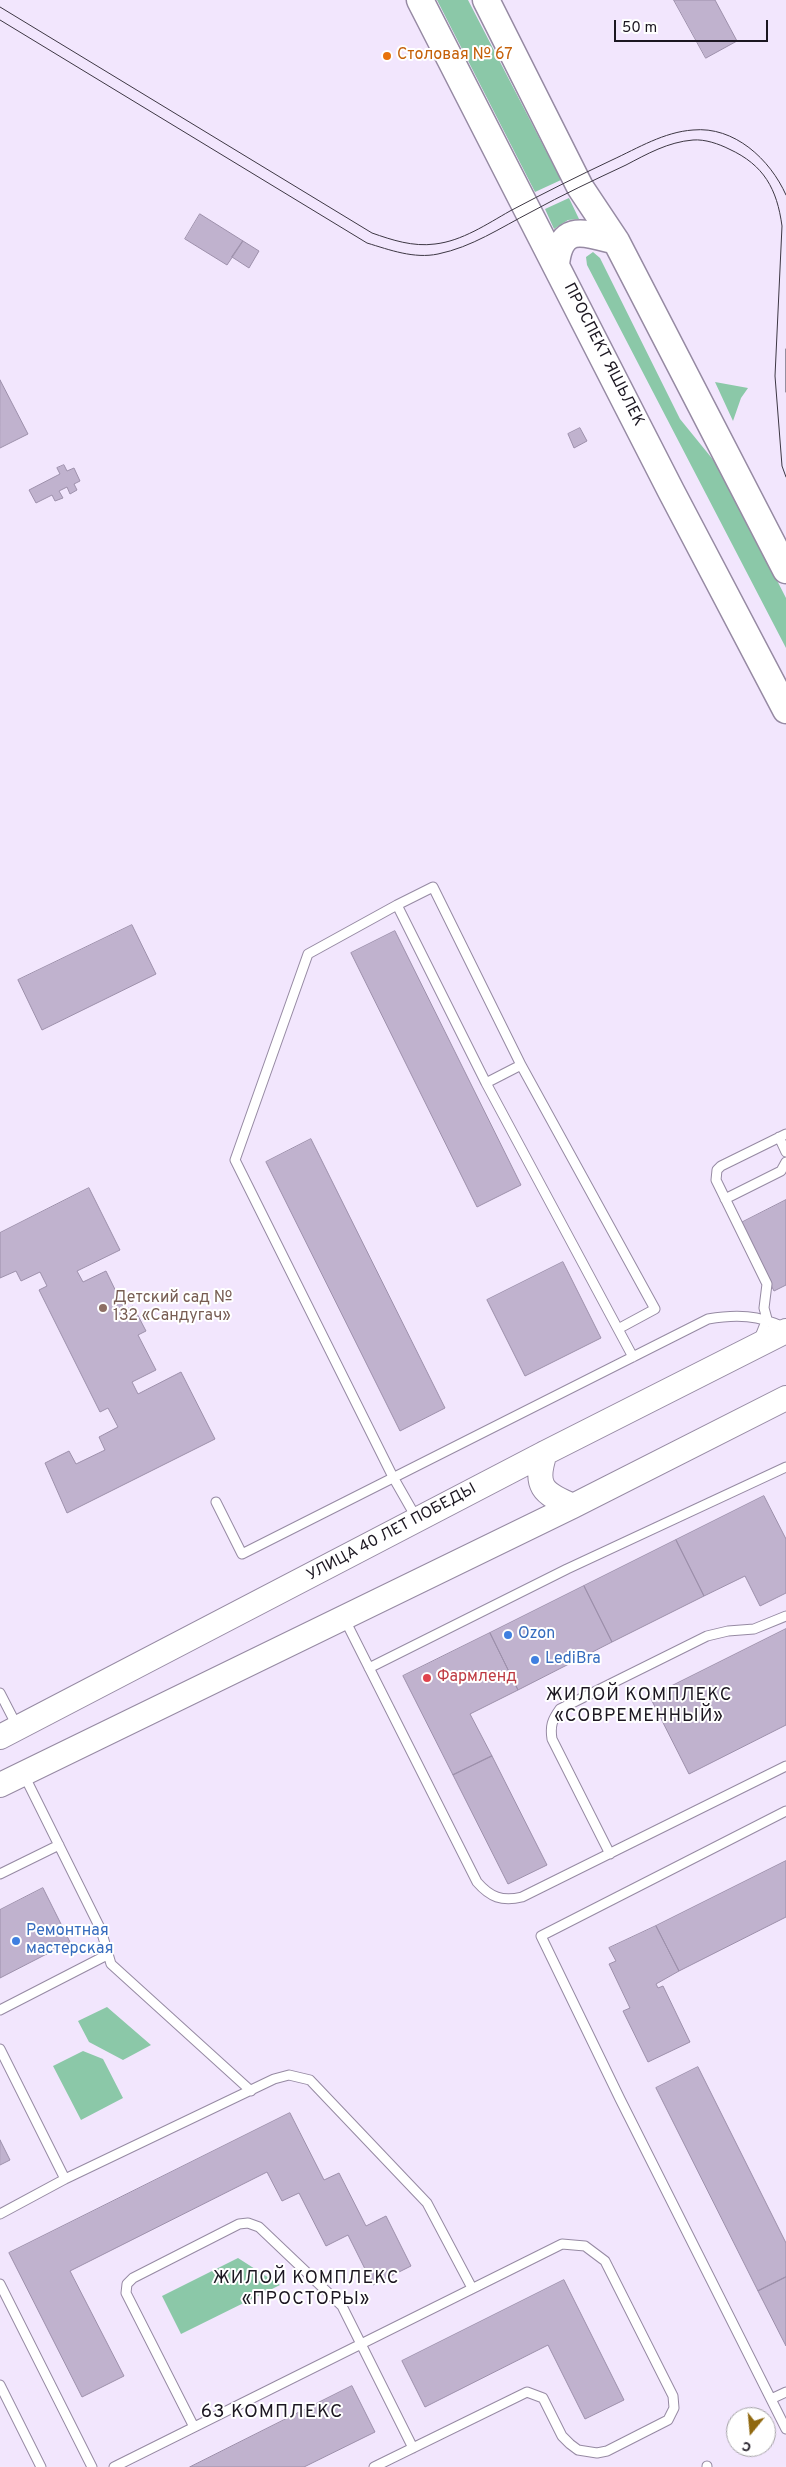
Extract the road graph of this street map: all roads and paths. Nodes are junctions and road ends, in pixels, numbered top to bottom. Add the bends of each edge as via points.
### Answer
1 (420, 0) edge
2 (486, 0) edge
3 (616, 241) junction
4 (556, 264) junction
5 (786, 570) edge
6 (786, 710) edge
7 (397, 905) junction
8 (521, 1065) junction
9 (486, 1083) junction
10 (782, 1135) edge
11 (786, 1152) edge
12 (786, 1162) edge
13 (725, 1198) junction
14 (780, 1326) edge
15 (618, 1329) junction
16 (633, 1357) junction
17 (786, 1398) edge
18 (545, 1452) junction
19 (786, 1468) edge
20 (393, 1476) junction
21 (216, 1502) dead end
22 (573, 1506) junction
23 (417, 1519) junction
24 (786, 1616) edge
25 (344, 1617) junction
26 (369, 1668) junction
27 (0, 1693) edge
28 (9, 1733) edge
29 (786, 1766) edge
30 (23, 1773) junction
31 (0, 1785) edge
32 (786, 1810) edge
33 (59, 1845) junction
34 (610, 1854) junction
35 (0, 1874) edge
36 (107, 1955) junction
37 (0, 2010) edge
38 (0, 2049) edge
39 (250, 2090) junction
40 (65, 2179) junction
41 (0, 2214) edge
42 (0, 2284) edge
43 (472, 2288) junction
44 (361, 2344) junction
45 (0, 2386) edge
46 (786, 2392) edge
47 (771, 2399) junction
48 (194, 2427) junction
49 (786, 2429) edge
50 (413, 2448) junction
51 (41, 2467) edge
52 (92, 2467) edge
53 (114, 2467) edge
54 (374, 2467) edge

1 - 4 main road, ПРОСПЕКТ ЯШЬЛЕК
2 - 3 main road via 580,187
3 - 4 main road via 576,232 566,238 558,249
3 - 5 main road
4 - 6 main road, ПРОСПЕКТ ЯШЬЛЕК
7 - 8 lane via 433,887
7 - 9 lane
7 - 20 lane via 308,954 235,1160
8 - 9 lane
8 - 15 lane via 655,1309
9 - 15 lane
10 - 11 lane
10 - 13 lane via 717,1170 716,1180
12 - 13 lane via 781,1171
13 - 14 lane via 766,1280 764,1308
14 - 16 lane via 741,1315 708,1320
14 - 18 street, УЛИЦА 40 ЛЕТ ПОБЕДЫ via 756,1346
15 - 16 lane
16 - 20 lane
17 - 22 street
18 - 22 street via 539,1472 543,1489
18 - 23 street, УЛИЦА 40 ЛЕТ ПОБЕДЫ
19 - 26 lane via 567,1569
20 - 21 lane via 242,1554
20 - 23 lane
22 - 25 street
23 - 28 street, УЛИЦА 40 ЛЕТ ПОБЕДЫ
24 - 34 lane via 754,1629 707,1636 560,1709 550,1727 552,1739
25 - 26 lane
25 - 30 street
26 - 34 lane via 476,1882 487,1893 498,1899 522,1898
27 - 28 lane
29 - 34 lane
30 - 31 street
30 - 33 lane
32 - 47 lane via 541,1936
33 - 35 lane
33 - 36 lane via 101,1930
36 - 37 lane
36 - 39 lane via 117,1972
38 - 40 lane
39 - 40 lane
39 - 43 lane via 289,2075 310,2080 427,2202
40 - 41 lane
42 - 52 lane
43 - 44 lane
43 - 50 lane via 562,2244 593,2250 605,2261 673,2396 672,2415 607,2451 587,2452 562,2436 543,2398 527,2392
44 - 48 lane
44 - 48 lane via 342,2306 333,2297 259,2227 239,2224 133,2278 126,2288
44 - 50 lane
45 - 51 lane
46 - 47 lane
47 - 49 lane
48 - 53 lane
50 - 54 lane

